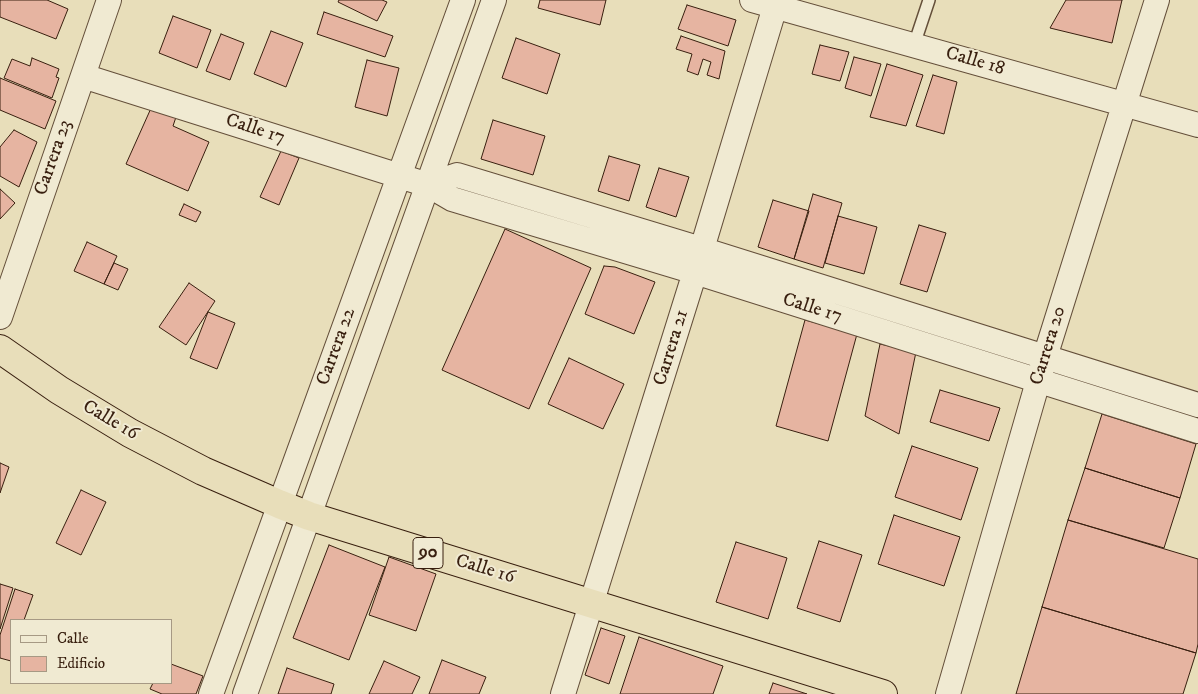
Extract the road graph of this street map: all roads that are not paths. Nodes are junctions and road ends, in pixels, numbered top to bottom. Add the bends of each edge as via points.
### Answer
1 (109, 0) edge
2 (463, 0) edge
3 (494, 0) edge
4 (929, 0) edge
5 (1157, 0) edge
6 (768, 2) edge
7 (914, 45) junction
8 (83, 76) junction
9 (1124, 104) junction
10 (1198, 125) edge
11 (399, 176) junction
12 (428, 185) junction
13 (701, 249) junction
14 (695, 272) junction
15 (0, 317) edge
16 (0, 349) edge
17 (1044, 357) junction
18 (1038, 380) junction
19 (1198, 405) edge
20 (1198, 431) edge
21 (280, 504) junction
22 (309, 516) junction
23 (593, 604) junction
24 (211, 694) edge
25 (245, 694) edge
26 (563, 694) edge
27 (883, 694) edge
28 (948, 694) edge

1 - 8 street, Carrera 23
2 - 11 street, Carrera 22
3 - 12 street, Carrera 22
4 - 7 lane
5 - 9 street, Carrera 20
6 - 7 street, Calle 18
6 - 13 street, Carrera 21
7 - 9 street, Calle 18
8 - 11 street, Calle 17
8 - 15 street, Carrera 23
9 - 10 street, Calle 18
9 - 17 street, Carrera 20
11 - 12 street, Calle 17
11 - 21 street, Carrera 22
12 - 13 street, Calle 17 via 457,175
12 - 14 street, Calle 17 via 452,199
12 - 22 street, Carrera 22
13 - 14 street, Carrera 21
13 - 17 street, Calle 17
14 - 18 street, Calle 17
14 - 23 street, Carrera 21
16 - 21 highway, Calle 16 / 90 via 130,433 203,471
17 - 18 street, Carrera 20
17 - 19 street, Calle 17
18 - 20 street, Calle 17
18 - 28 street, Carrera 20
21 - 22 highway, Calle 16 / 90
21 - 24 street, Carrera 22
22 - 23 highway, Calle 16 / 90
22 - 25 street, Carrera 22
23 - 26 street, Carrera 21
23 - 27 highway, Calle 16 / 90

